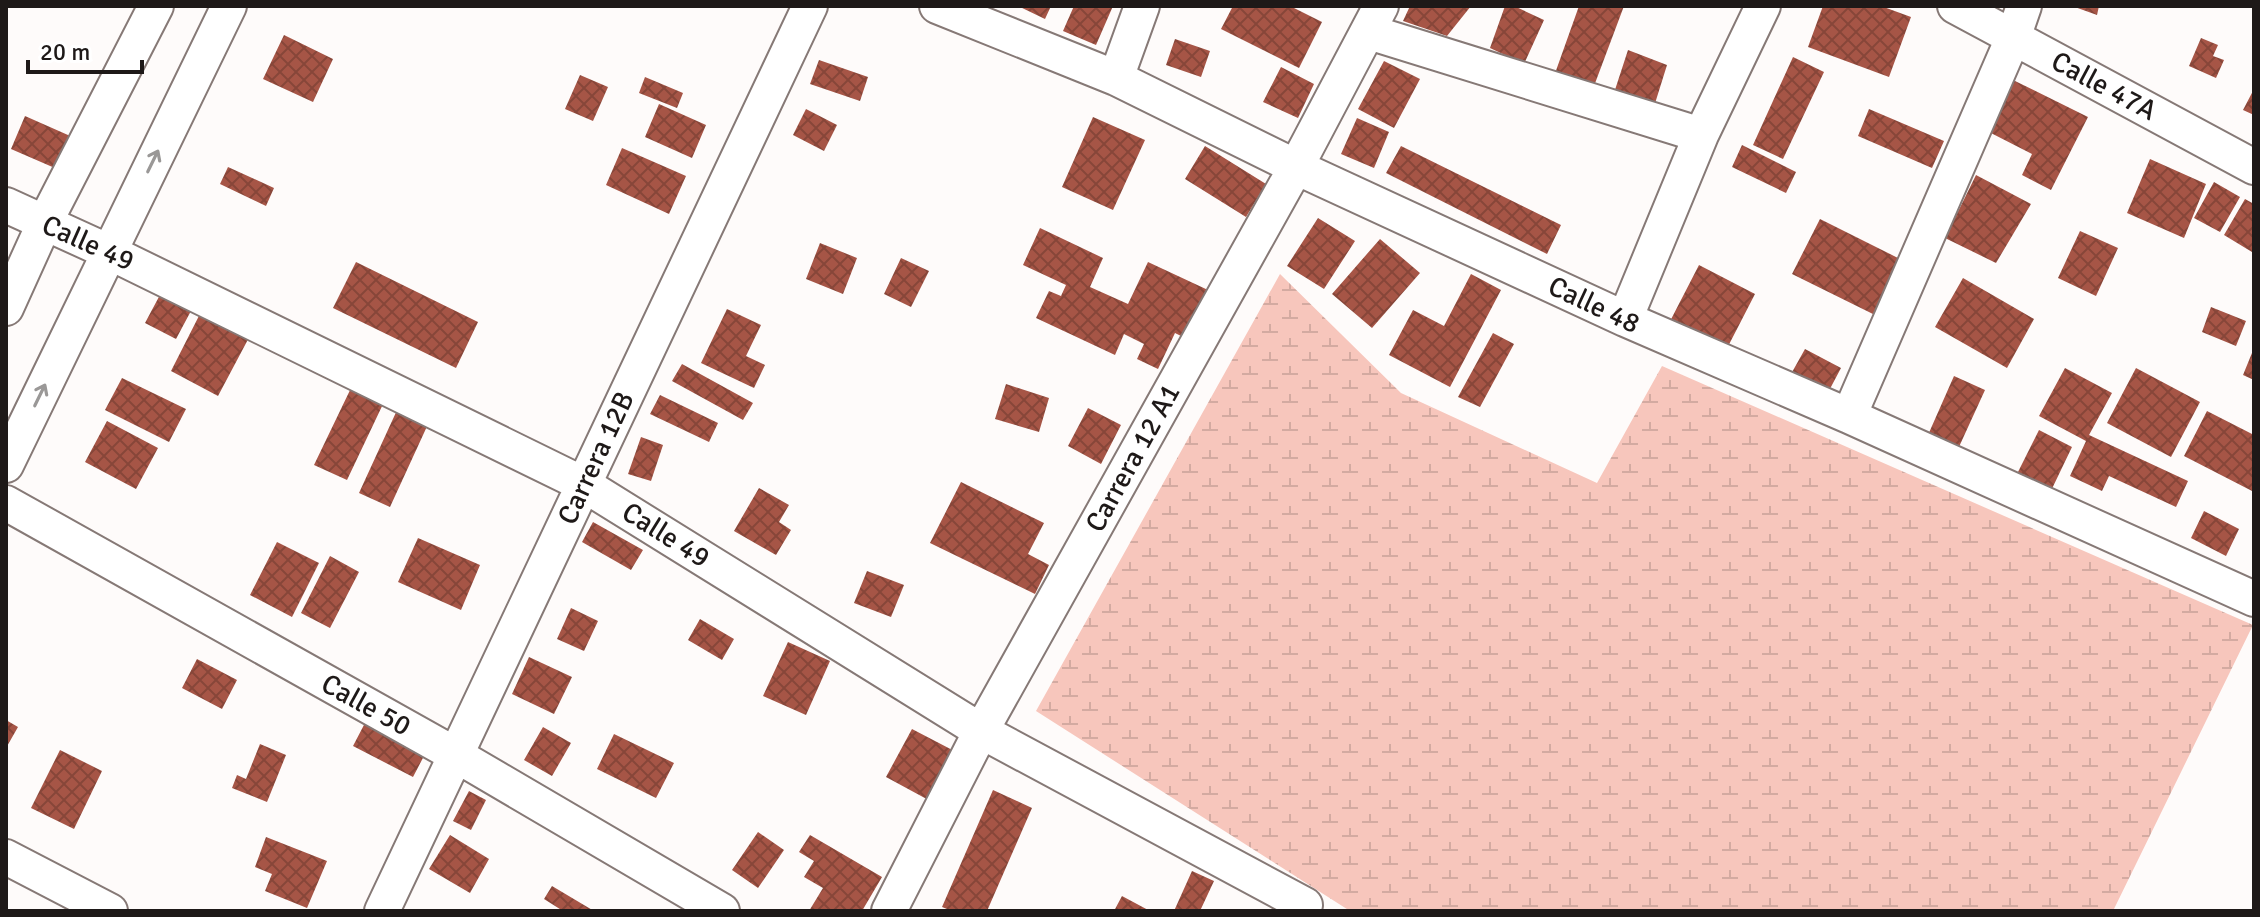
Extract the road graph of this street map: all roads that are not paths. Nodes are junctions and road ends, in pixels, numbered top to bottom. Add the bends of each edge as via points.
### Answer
1 (156, 6) edge
2 (229, 6) edge
3 (810, 6) edge
4 (937, 6) edge
5 (1142, 6) edge
6 (1763, 6) edge
7 (1955, 6) edge
8 (1375, 19) edge
9 (2018, 22) edge
10 (1116, 78) junction
11 (1701, 135) junction
12 (1296, 167) junction
13 (2254, 167) edge
14 (6, 205) edge
15 (44, 224) junction
16 (109, 252) junction
17 (6, 308) edge
18 (1625, 319) junction
19 (1849, 416) junction
20 (6, 465) edge
21 (583, 484) junction
22 (6, 503) edge
23 (2254, 599) edge
24 (981, 731) junction
25 (456, 755) junction
26 (6, 857) edge
27 (1305, 905) dead end
28 (110, 911) edge
29 (382, 911) edge
30 (722, 911) edge
31 (889, 911) edge

1 - 15 street
16 -> 2 street
3 - 21 street, Carrera 12B
4 - 10 street, Calle 48
5 - 10 street
6 - 11 street
7 - 9 street, Calle 47A
8 - 11 street
8 - 12 street, Carrera 12 A1
9 - 13 street, Calle 47A
9 - 19 street
10 - 12 street, Calle 48
11 - 18 street
12 - 18 street, Calle 48
12 - 24 street, Carrera 12 A1
14 - 15 street, Calle 49
15 - 16 street, Calle 49
15 - 17 street
20 -> 16 street
16 - 21 street, Calle 49
18 - 19 street, Calle 48
19 - 23 street, Calle 48
21 - 24 street, Calle 49
21 - 25 street, Carrera 12B
22 - 25 street, Calle 50
24 - 27 street, Calle 49
24 - 31 street, Carrera 12 A1
25 - 29 street, Carrera 12B
25 - 30 street, Calle 50
26 - 28 street

